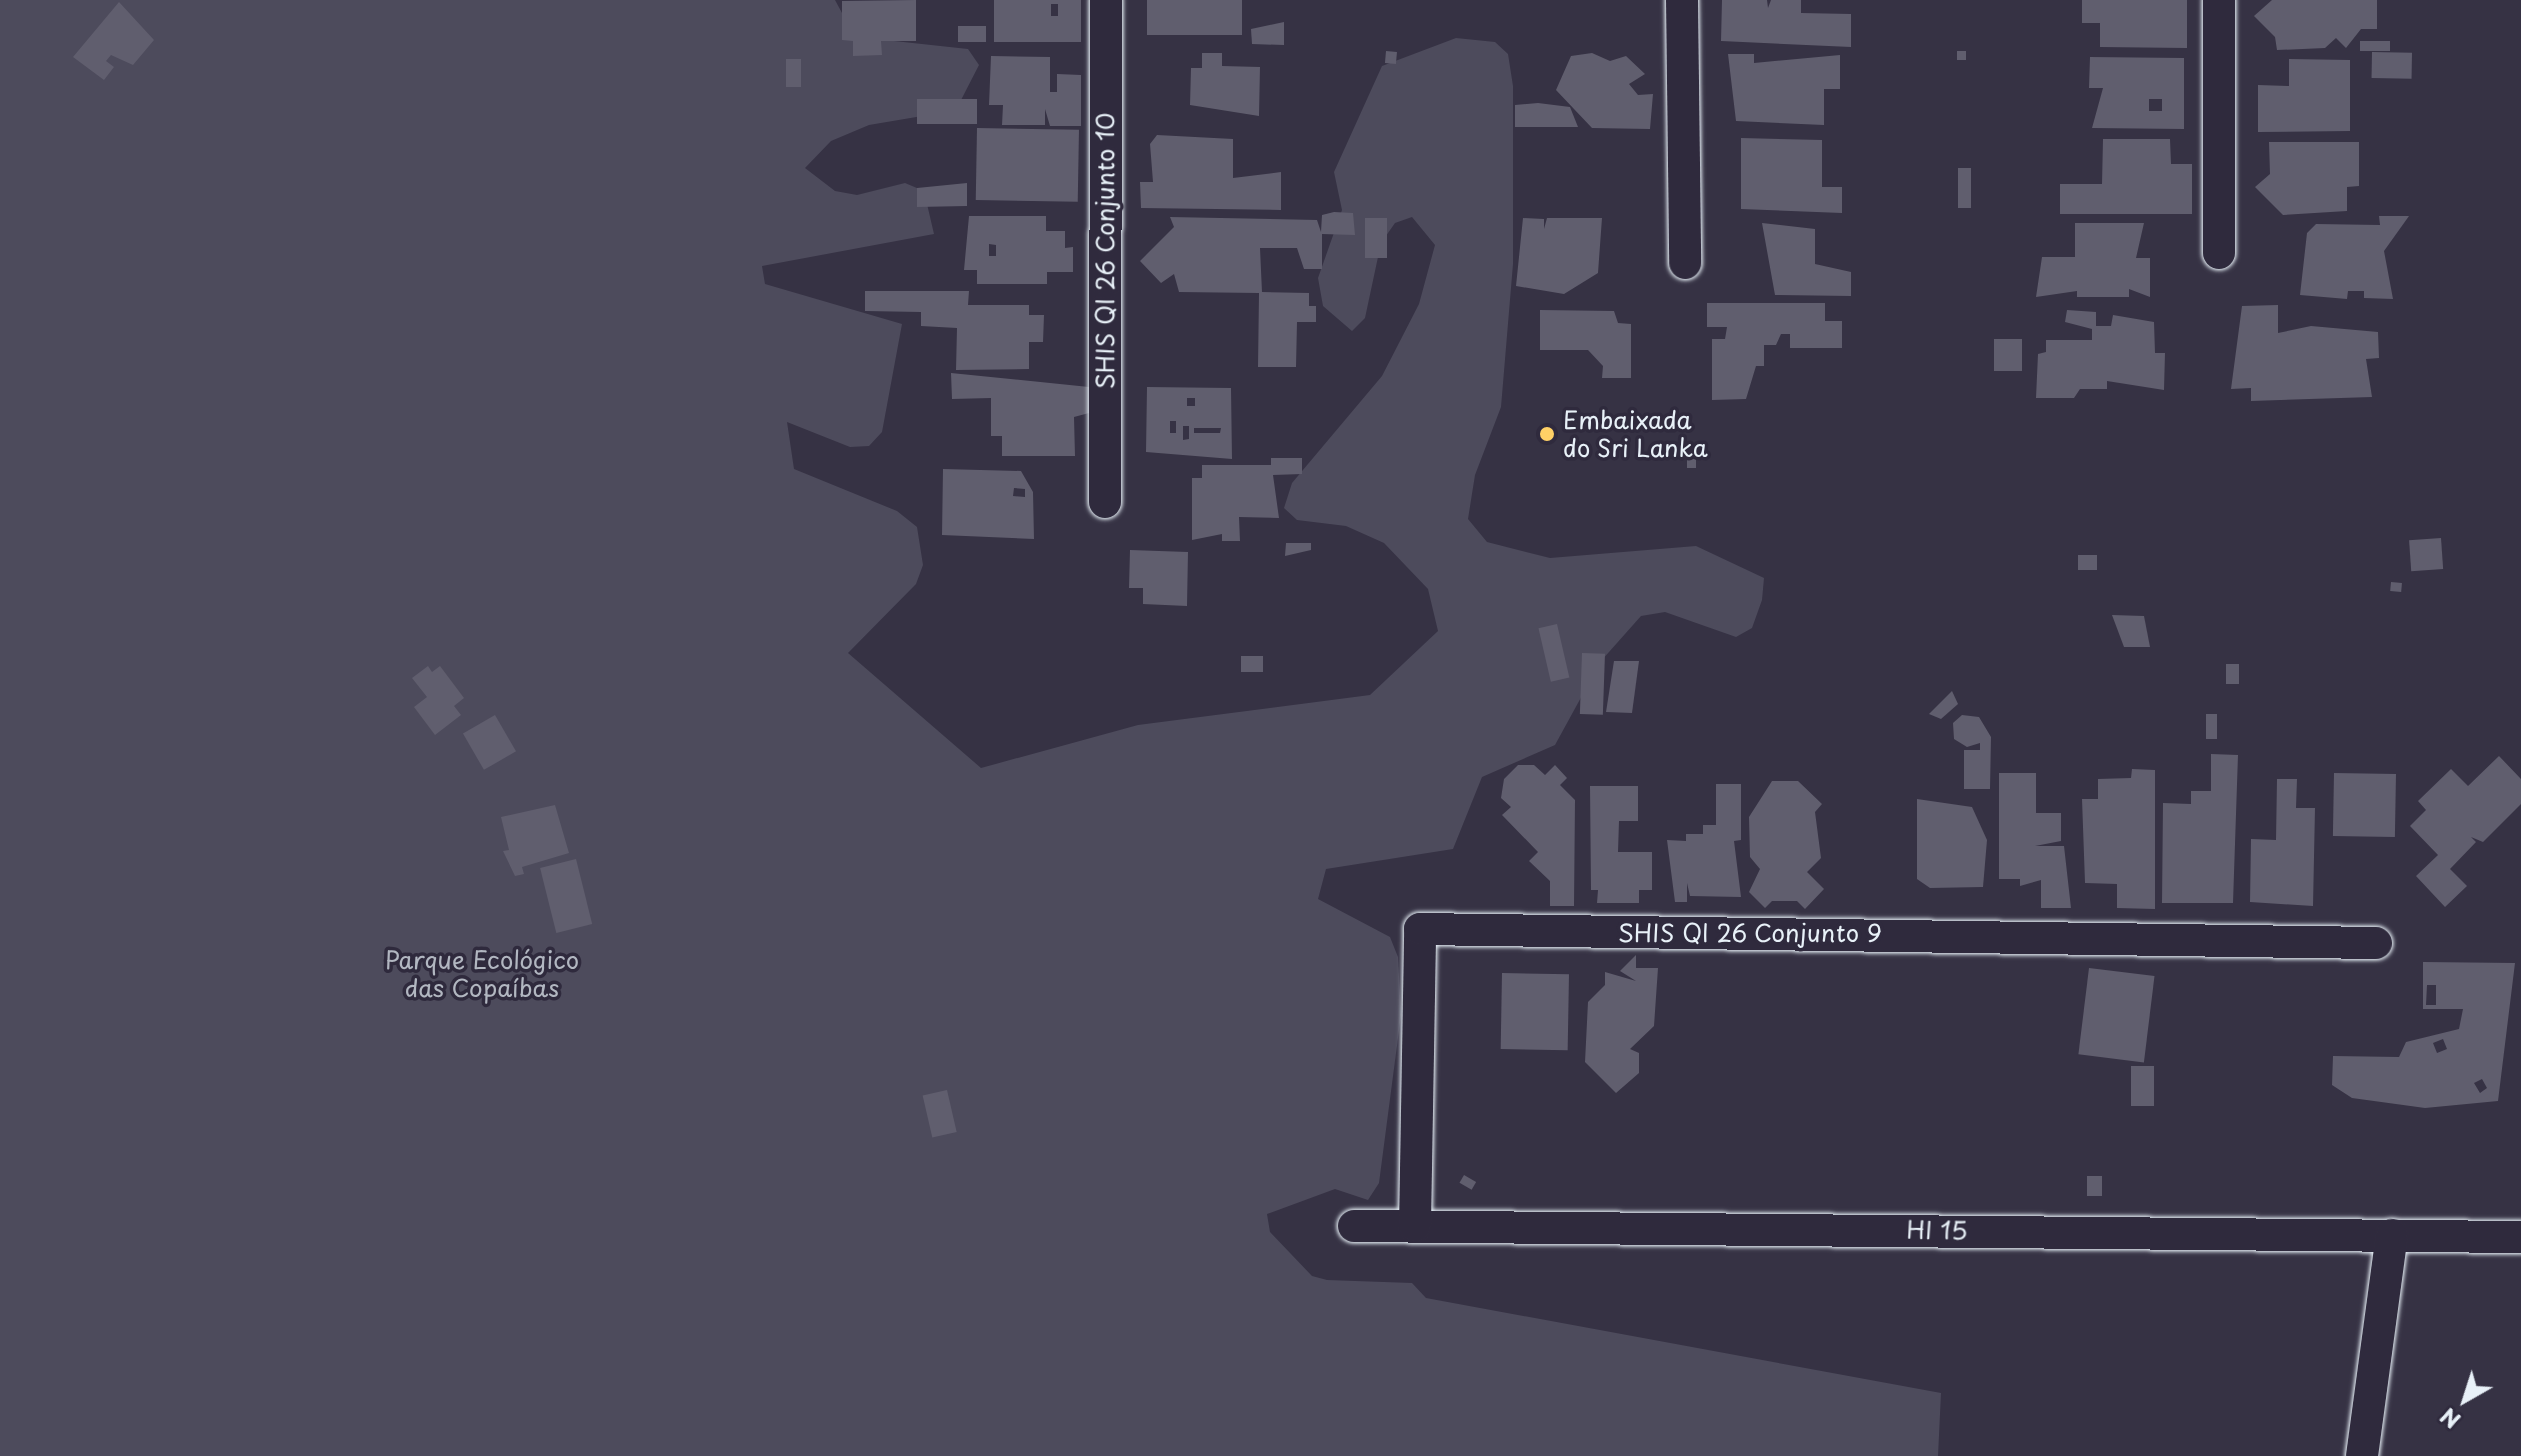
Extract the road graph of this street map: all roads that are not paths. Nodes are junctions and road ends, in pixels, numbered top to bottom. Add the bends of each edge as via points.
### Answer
1 (1106, 0) edge
2 (1682, 0) edge
3 (2219, 0) edge
4 (2219, 253) dead end
5 (1685, 263) dead end
6 (1105, 502) dead end
7 (2376, 943) dead end
8 (1354, 1226) dead end
9 (1415, 1226) junction
10 (2392, 1235) junction
11 (2521, 1237) edge
12 (2362, 1456) edge

1 - 6 street, SHIS QI 26 Conjunto 10
2 - 5 street
3 - 4 street
7 - 9 street, SHIS QI 26 Conjunto 9 via 1420,929
8 - 9 street, HI 15
9 - 10 street, HI 15
10 - 11 street, HI 15
10 - 12 street

